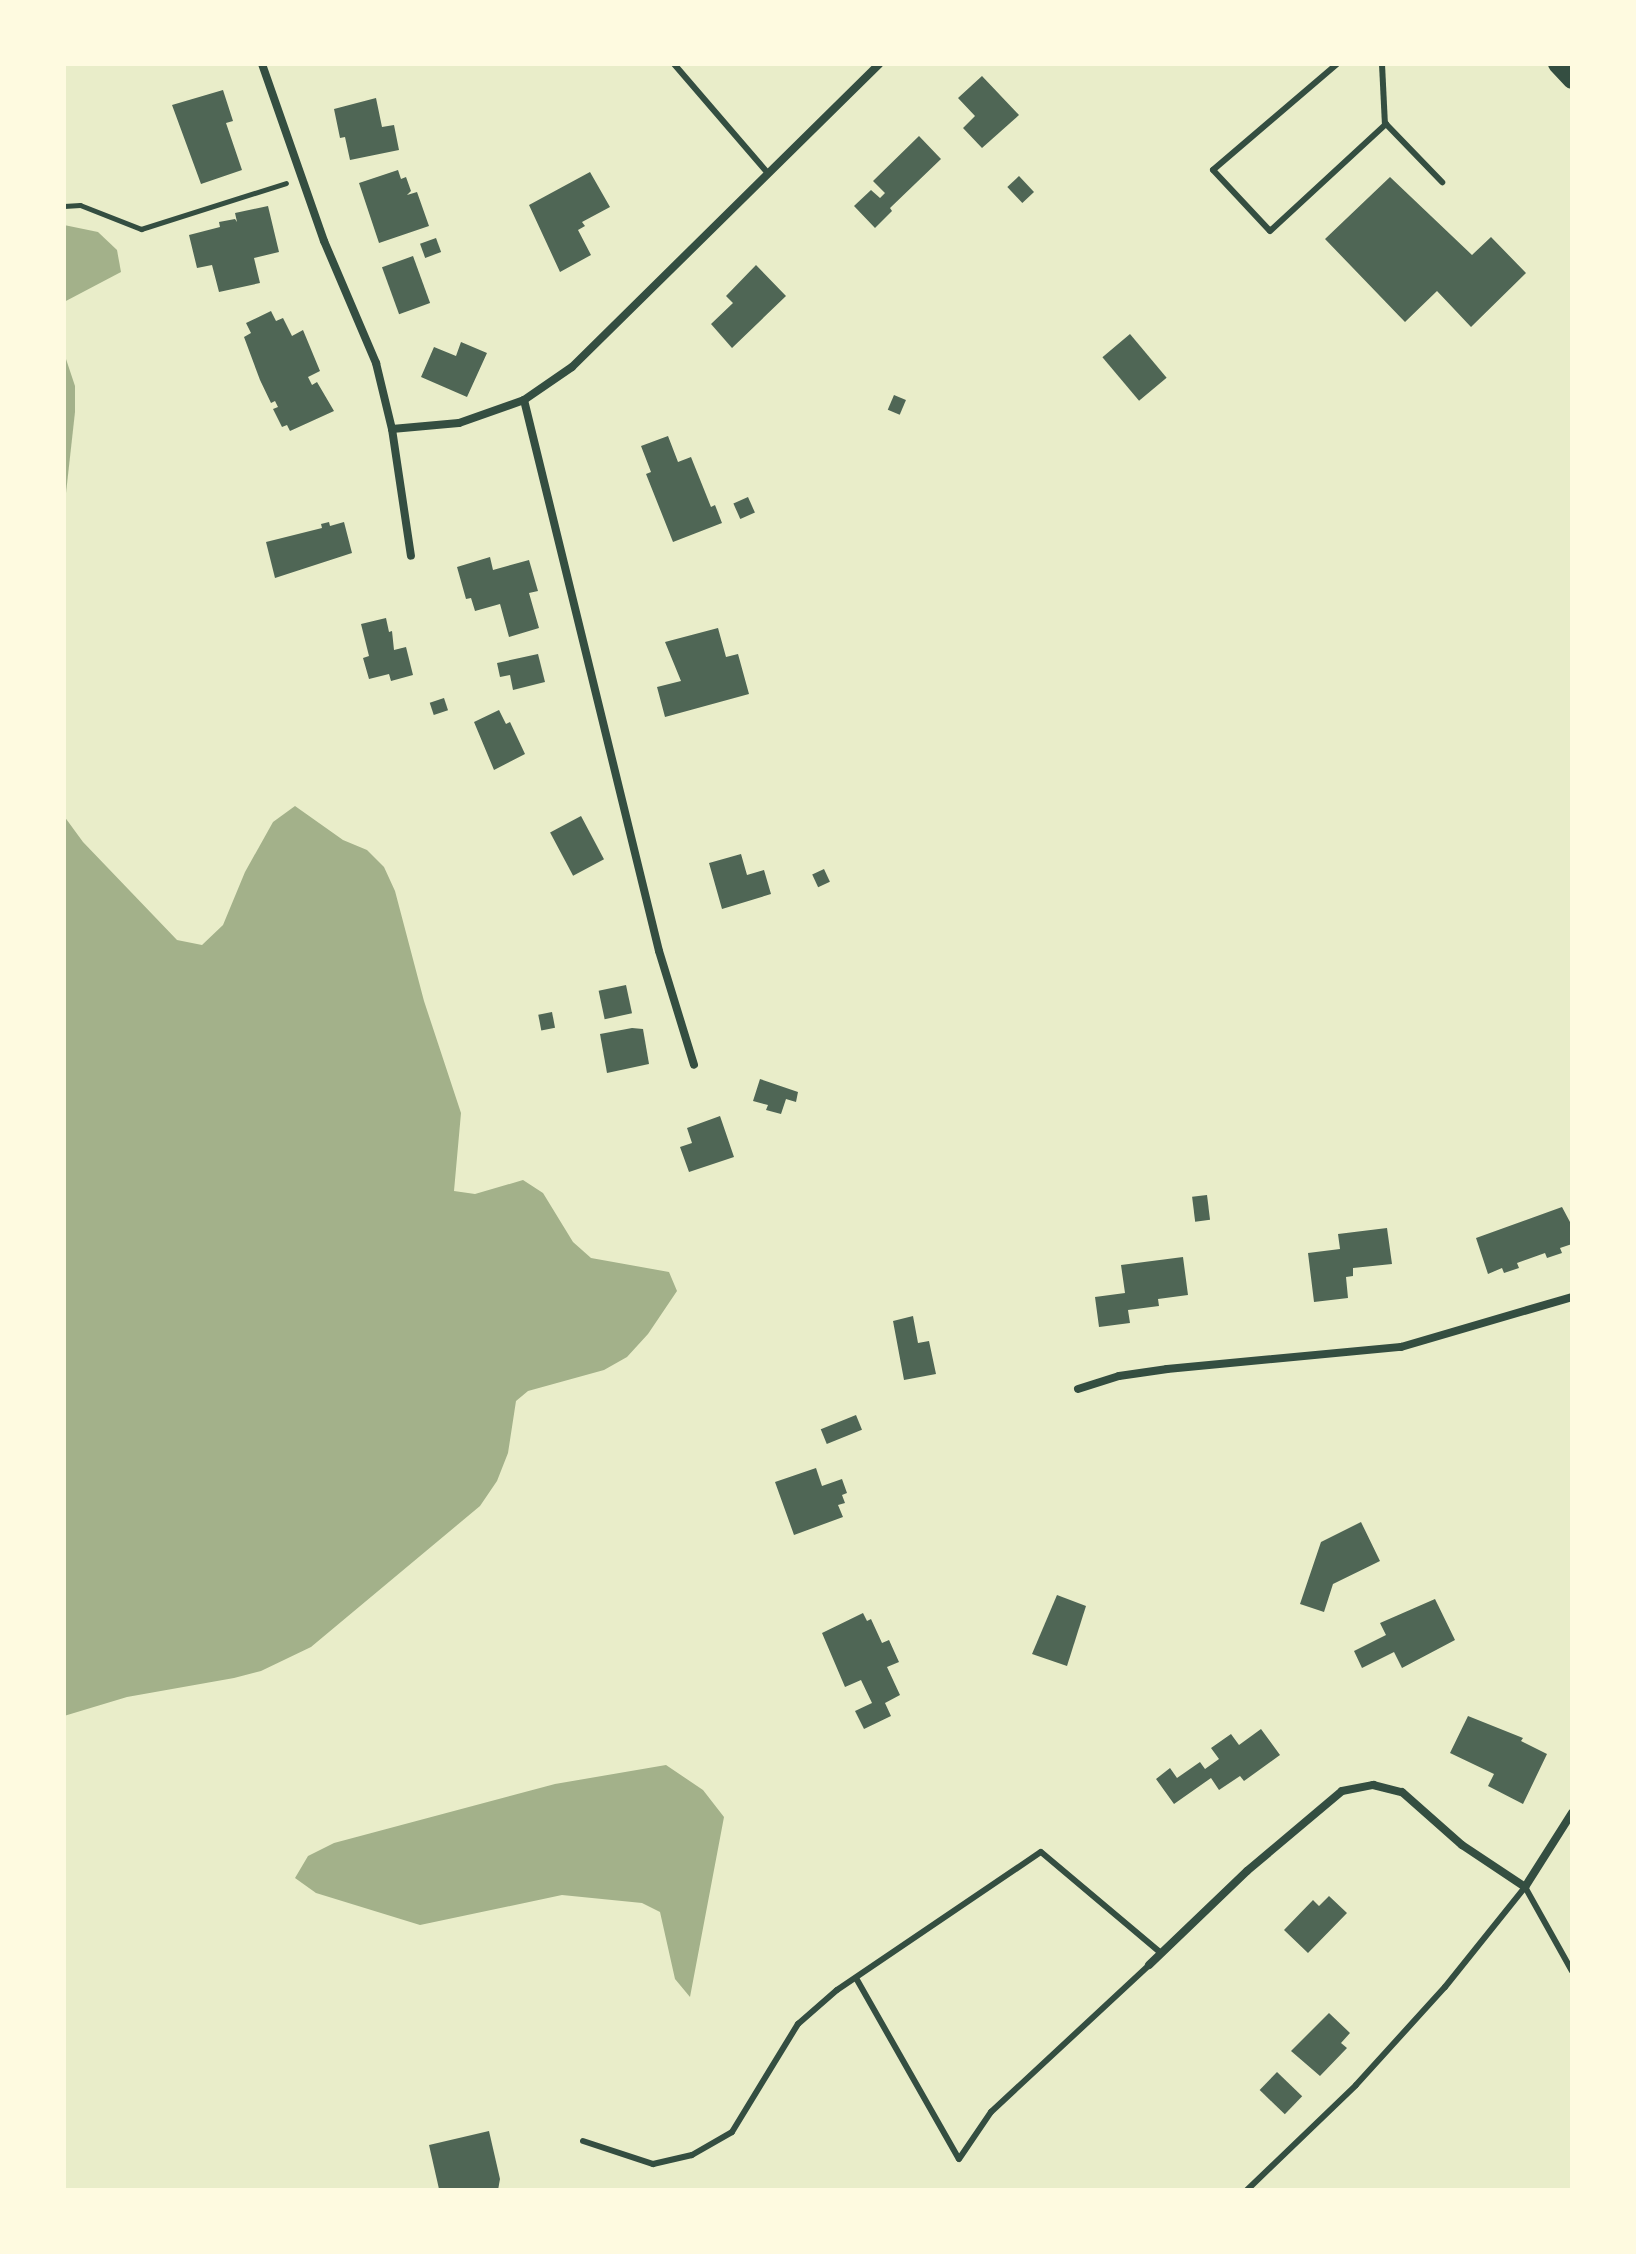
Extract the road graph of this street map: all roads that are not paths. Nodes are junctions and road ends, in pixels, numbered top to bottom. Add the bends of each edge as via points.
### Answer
1 (262, 64) edge
2 (674, 64) edge
3 (879, 64) edge
4 (1337, 64) edge
5 (1382, 64) edge
6 (1557, 64) edge
7 (1572, 80) edge
8 (1385, 125) junction
9 (767, 172) junction
10 (1442, 182) dead end
11 (524, 400) junction
12 (392, 429) junction
13 (411, 556) dead end
14 (694, 1065) dead end
15 (1572, 1297) edge
16 (1078, 1389) dead end
17 (1572, 1813) edge
18 (1525, 1887) junction
19 (1161, 1953) junction
20 (1149, 1965) joint
21 (1572, 1971) edge
22 (856, 1978) junction
23 (583, 2141) dead end
24 (1247, 2190) edge

1 - 12 street via 376,363
2 - 9 lane
3 - 9 street
4 - 8 lane via 1213,170 1270,231
5 - 8 lane
6 - 7 main road
8 - 10 lane
9 - 11 street via 572,367
11 - 12 street via 459,423
11 - 14 street via 659,951
12 - 13 street
15 - 16 street via 1401,1347 1167,1369
17 - 18 street
18 - 19 street via 1462,1845 1402,1792 1373,1785 1342,1791 1323,1804
18 - 21 lane
18 - 24 lane via 1445,1987 1356,2085
19 - 20 street
19 - 22 lane via 1041,1852
20 - 22 lane via 991,2112 959,2159
22 - 23 lane via 798,2024 732,2132 692,2155 653,2164

